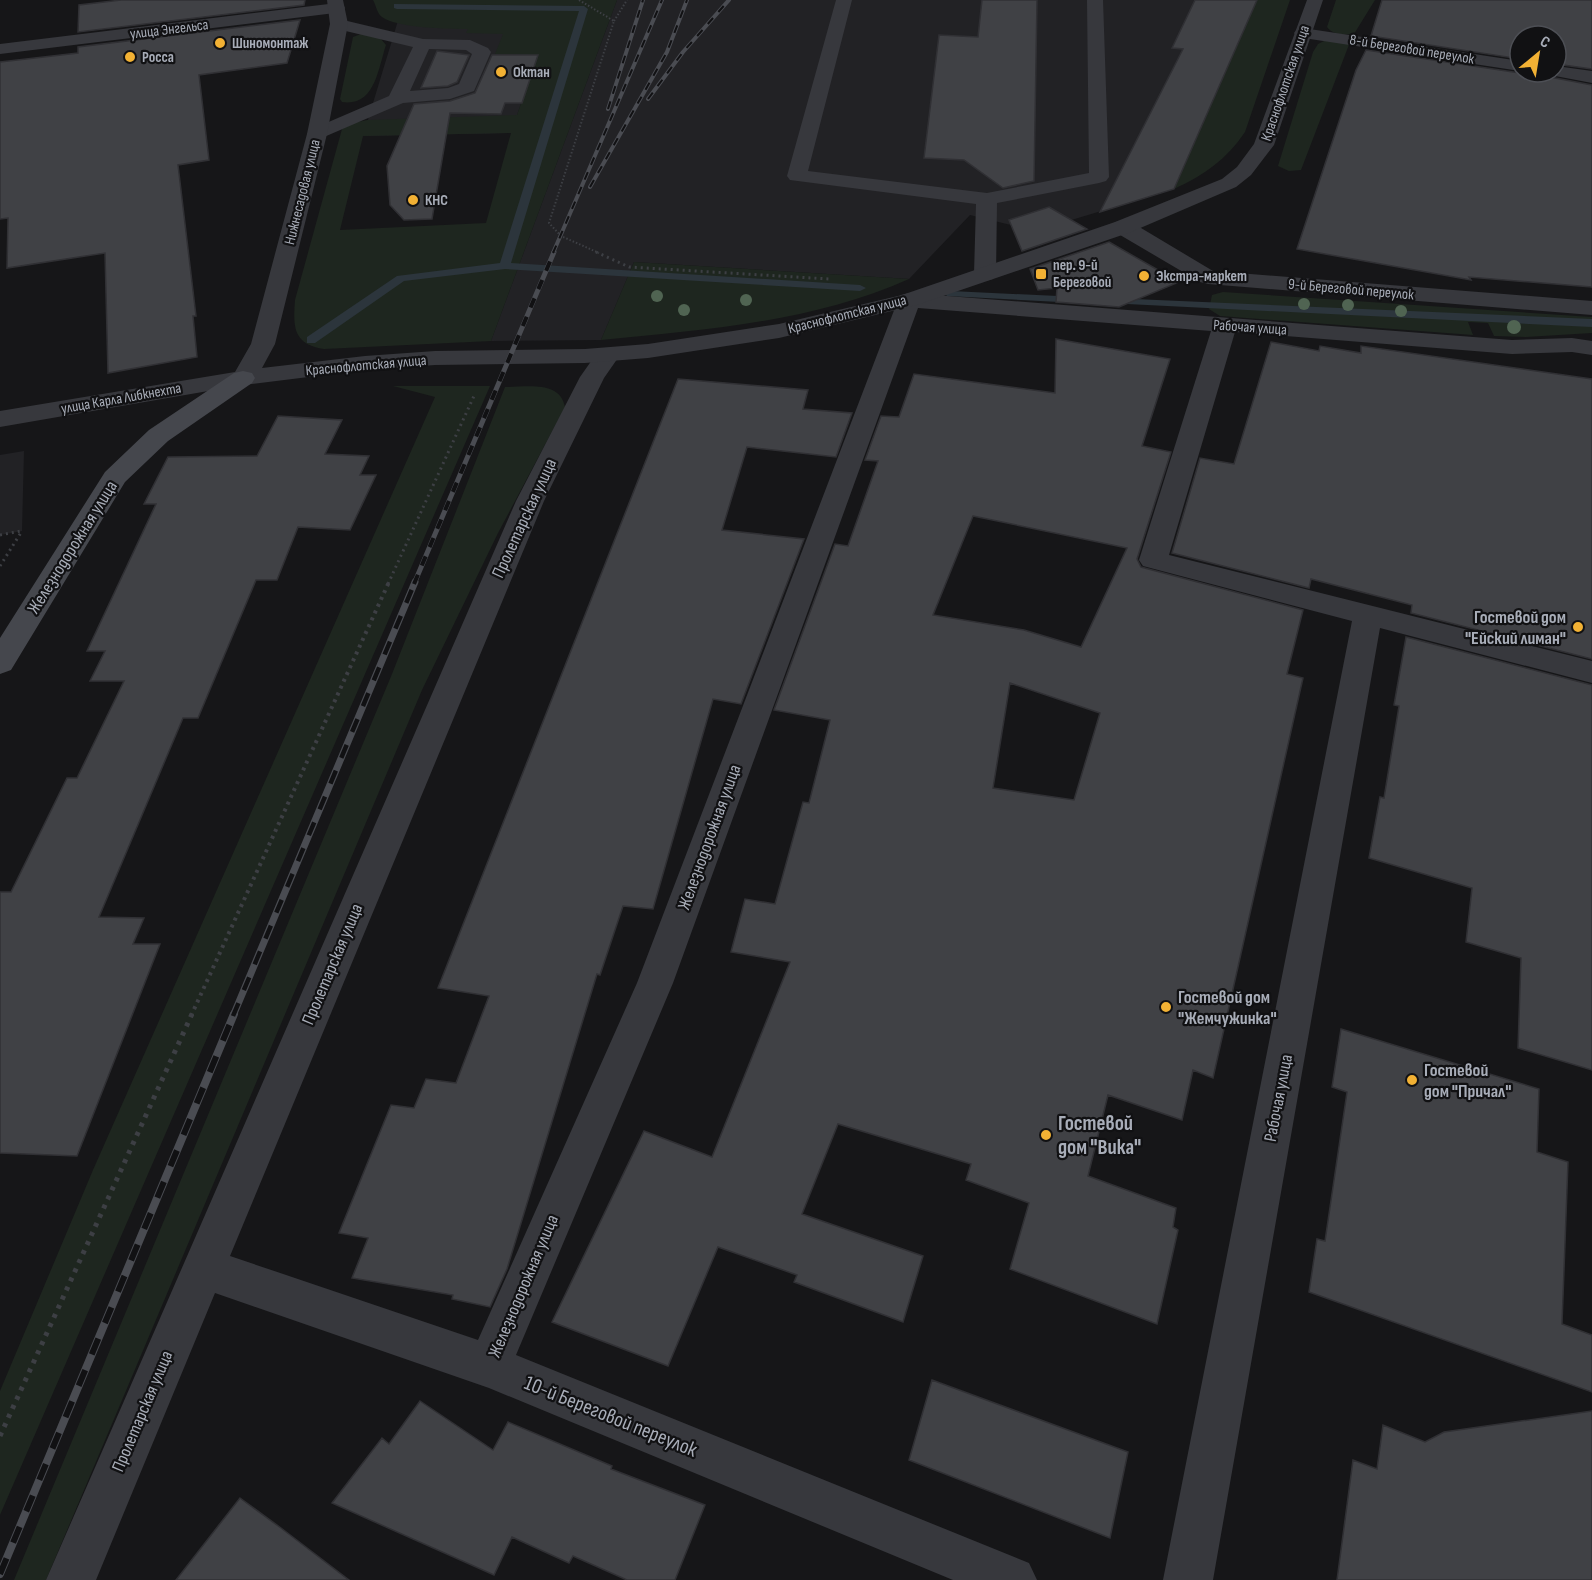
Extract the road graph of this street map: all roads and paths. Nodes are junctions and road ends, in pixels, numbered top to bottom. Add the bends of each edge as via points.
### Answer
1 (579, 0) edge
2 (627, 0) edge
3 (844, 0) edge
4 (1095, 0) edge
5 (1315, 0) edge
6 (337, 11) edge
7 (614, 21) junction
8 (1303, 33) junction
9 (423, 44) junction
10 (0, 49) edge
11 (1508, 64) edge
12 (1568, 73) edge
13 (1592, 77) edge
14 (396, 100) junction
15 (317, 134) junction
16 (987, 199) junction
17 (1123, 227) junction
18 (985, 274) junction
19 (831, 279) dead end
20 (909, 300) junction
21 (1592, 308) edge
22 (1225, 325) junction
23 (1592, 348) edge
24 (608, 355) junction
25 (243, 378) junction
26 (477, 390) dead end
27 (0, 419) edge
28 (0, 535) edge
29 (0, 566) edge
30 (1368, 615) junction
31 (0, 663) edge
32 (1592, 672) edge
33 (202, 1268) junction
34 (489, 1366) junction
35 (0, 1436) edge
36 (71, 1580) edge
37 (1012, 1580) edge
38 (1188, 1580) edge

1 - 7 path
2 - 7 path
3 - 16 street via 796,176
4 - 16 street via 1099,177
5 - 8 street, Краснофлотская улица
6 - 9 street
6 - 10 street, улица Энгельса
6 - 15 street, Нижнесадовая улица
7 - 19 path via 549,223 561,236 629,267
8 - 11 street, 8-й Береговой переулок
8 - 17 street, Краснофлотская улица via 1264,145 1244,171 1217,189
9 - 14 street
9 - 14 street via 470,45 482,52 467,87 446,95
12 - 13 street
14 - 15 street
15 - 25 street, Нижнесадовая улица via 263,344
16 - 18 street
17 - 18 street, Краснофлотская улица
17 - 21 street, 9-й Береговой переулок via 1208,277
18 - 20 street, Краснофлотская улица
20 - 22 street, Рабочая улица
20 - 24 street, Краснофлотская улица via 730,340
20 - 34 street, Железнодорожная улица via 654,983
22 - 23 street, Рабочая улица via 1512,347
22 - 30 street via 1153,560
24 - 25 street, Краснофлотская улица via 397,360
24 - 33 street, Пролетарская улица via 592,378 530,501
25 - 27 street, улица Карла Либкнехта
25 - 31 main road, Железнодорожная улица via 173,425 114,478
26 - 35 path
28 - 29 path via 22,531
30 - 32 street
30 - 38 street, Рабочая улица
33 - 34 street, 10-й Береговой переулок
33 - 36 street, Пролетарская улица
34 - 37 street, 10-й Береговой переулок

